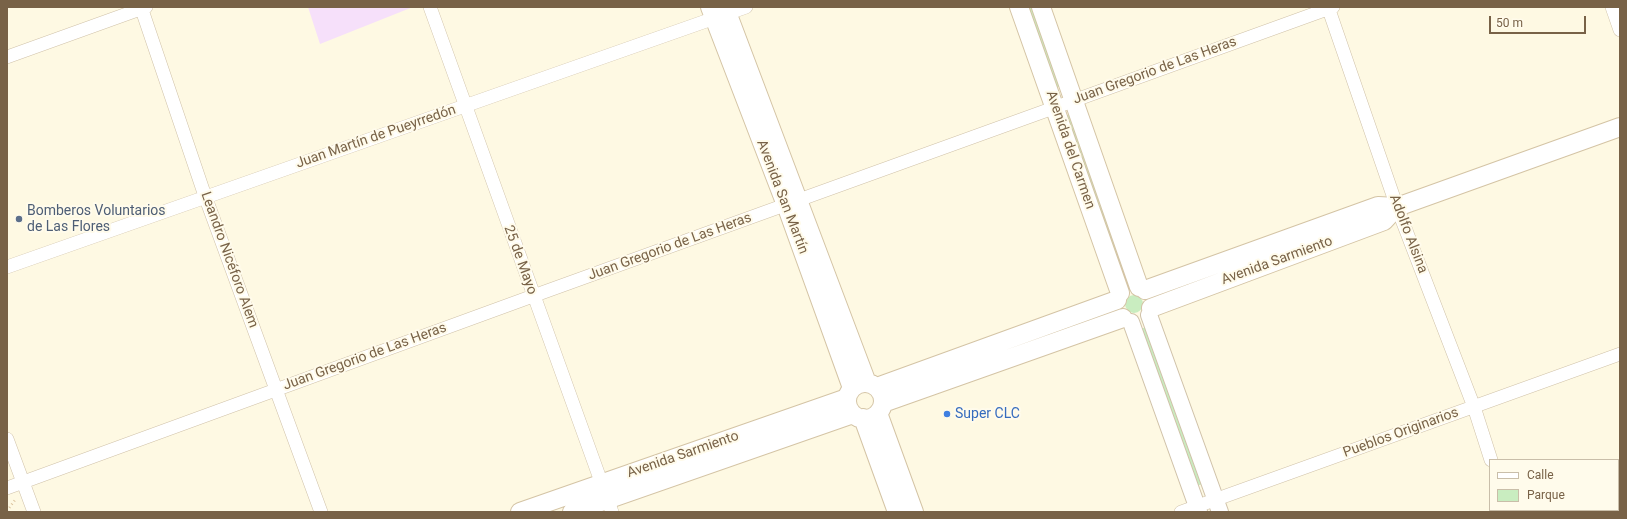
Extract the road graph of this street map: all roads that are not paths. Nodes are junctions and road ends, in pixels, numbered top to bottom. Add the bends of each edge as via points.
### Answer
1 (430, 7) edge
2 (746, 7) edge
3 (1019, 7) edge
4 (1041, 7) edge
5 (1330, 7) edge
6 (1612, 7) edge
7 (143, 8) edge
8 (719, 11) edge
9 (1620, 30) edge
10 (7, 57) edge
11 (1073, 100) junction
12 (466, 107) junction
13 (1054, 107) junction
14 (1620, 127) edge
15 (205, 196) junction
16 (792, 202) junction
17 (1397, 207) junction
18 (7, 267) edge
19 (1142, 289) junction
20 (533, 296) junction
21 (1118, 296) junction
22 (1150, 311) junction
23 (1127, 320) junction
24 (1620, 354) edge
25 (277, 389) junction
26 (865, 401) junction
27 (1474, 407) junction
28 (7, 439) edge
29 (1490, 459) edge
30 (23, 482) junction
31 (601, 483) junction
32 (7, 488) edge
33 (609, 506) edge
34 (1218, 506) edge
35 (1198, 509) edge
36 (34, 512) edge
37 (322, 512) edge
38 (520, 512) edge
39 (572, 512) edge
40 (897, 512) edge
41 (914, 512) edge
42 (1181, 512) edge

1 - 12 street, 25 de Mayo
2 - 8 street, Juan Martín de Pueyrredón
3 - 13 main road, Avenida del Carmen
4 - 11 main road, Avenida del Carmen
5 - 11 street, Juan Gregorio de Las Heras
5 - 17 street, Adolfo Alsina
6 - 9 street
7 - 10 street
7 - 15 street, Leandro Nicéforo Alem
8 - 12 street, Juan Martín de Pueyrredón
8 - 16 main road, Avenida San Martín
11 - 13 street, Juan Gregorio de Las Heras
11 - 19 main road, Avenida del Carmen
12 - 15 street, Juan Martín de Pueyrredón
12 - 20 street, 25 de Mayo
13 - 16 street, Juan Gregorio de Las Heras
13 - 21 main road, Avenida del Carmen
14 - 17 main road, Avenida Sarmiento
15 - 18 street, Juan Martín de Pueyrredón
15 - 25 street, Leandro Nicéforo Alem
16 - 20 street, Juan Gregorio de Las Heras
16 - 26 main road, Avenida San Martín
17 - 19 main road, Avenida Sarmiento via 1378,206
17 - 22 main road, Avenida Sarmiento via 1384,222
17 - 27 street, Adolfo Alsina
19 - 21 main road via 1131,287
19 - 22 main road via 1150,296
20 - 25 street, Juan Gregorio de Las Heras
20 - 31 street, 25 de Mayo
21 - 23 main road via 1117,310
21 - 26 main road, Avenida Sarmiento
22 - 23 main road via 1141,321
22 - 34 street
23 - 26 main road, Avenida Sarmiento
23 - 35 street
24 - 27 street, Pueblos Originarios
25 - 30 street, Juan Gregorio de Las Heras
25 - 37 street, Leandro Nicéforo Alem
26 - 31 main road, Avenida Sarmiento
26 - 33 main road, Avenida Sarmiento
26 - 40 main road, Avenida San Martín
26 - 41 main road, Avenida San Martín
27 - 29 street, Adolfo Alsina
27 - 34 street, Pueblos Originarios
28 - 30 street
30 - 32 street, Juan Gregorio de Las Heras
30 - 36 street
31 - 33 street, 25 de Mayo
31 - 38 main road, Avenida Sarmiento
33 - 39 main road, Avenida Sarmiento
34 - 35 street, Pueblos Originarios
35 - 42 street, Pueblos Originarios

